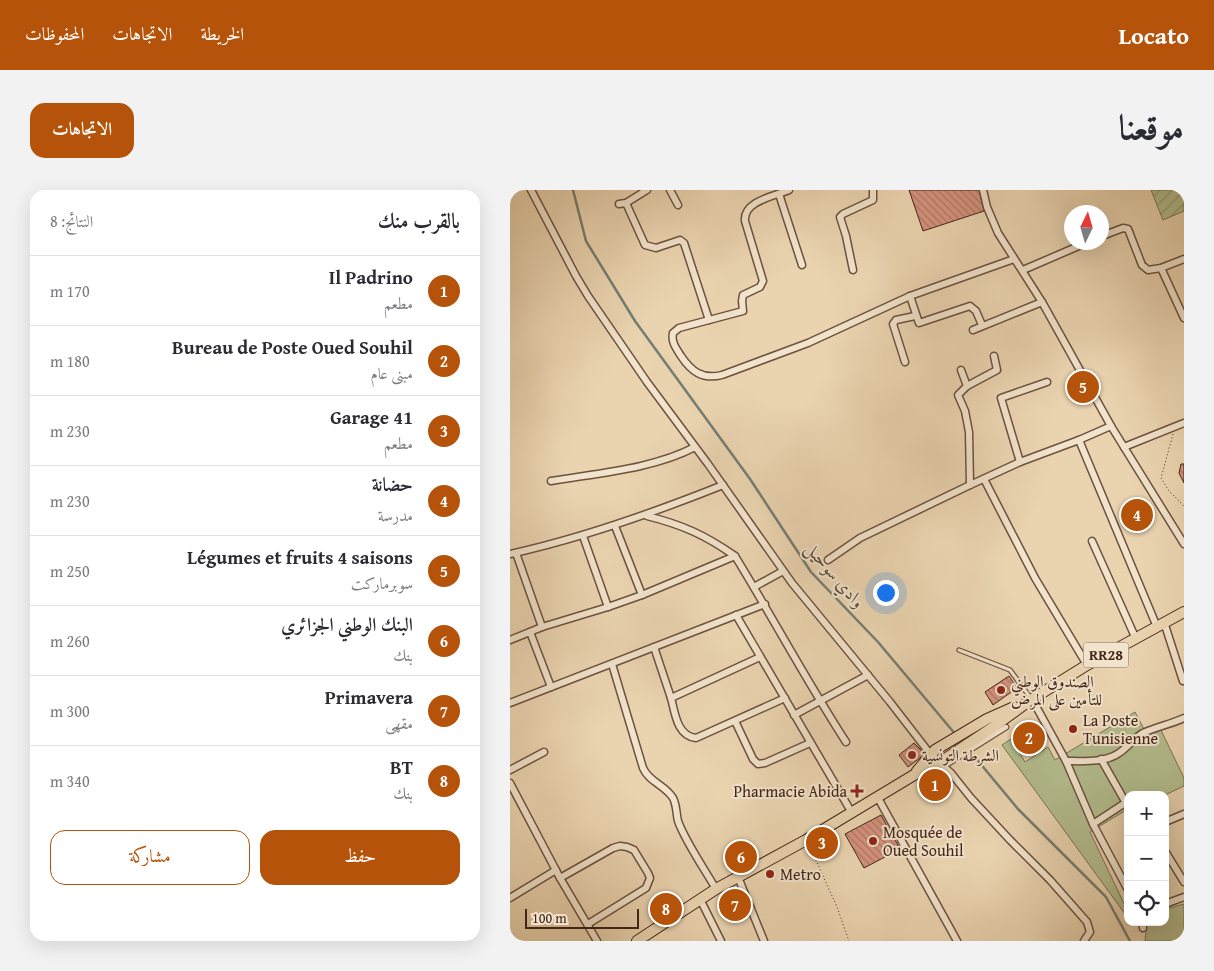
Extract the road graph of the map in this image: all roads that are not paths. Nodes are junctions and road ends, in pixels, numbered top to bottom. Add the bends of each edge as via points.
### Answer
1 (531, 190) edge
2 (647, 190) edge
3 (670, 190) edge
4 (787, 190) edge
5 (873, 190) edge
6 (983, 190) edge
7 (779, 194) junction
8 (678, 205) dead end
9 (1109, 232) edge
10 (1069, 250) edge
11 (1014, 259) junction
12 (1184, 259) edge
13 (802, 265) dead end
14 (1162, 268) junction
15 (852, 270) dead end
16 (1023, 270) junction
17 (910, 296) junction
18 (1042, 302) junction
19 (915, 316) junction
20 (1184, 318) edge
21 (709, 320) junction
22 (982, 325) junction
23 (973, 330) dead end
24 (994, 356) dead end
25 (905, 362) dead end
26 (961, 370) dead end
27 (1047, 382) dead end
28 (967, 386) junction
29 (1184, 423) edge
30 (1111, 426) junction
31 (1079, 440) junction
32 (696, 447) junction
33 (1124, 447) junction
34 (1020, 462) junction
35 (984, 479) junction
36 (551, 481) dead end
37 (723, 485) junction
38 (970, 485) junction
39 (646, 515) junction
40 (615, 526) junction
41 (583, 536) junction
42 (1092, 541) dead end
43 (1184, 544) edge
44 (513, 554) edge
45 (735, 556) junction
46 (828, 560) dead end
47 (783, 571) junction
48 (754, 587) junction
49 (642, 595) junction
50 (765, 604) junction
51 (608, 607) junction
52 (1184, 612) edge
53 (736, 615) junction
54 (1161, 624) junction
55 (542, 627) junction
56 (530, 632) junction
57 (1136, 639) junction
58 (510, 640) edge
59 (654, 647) junction
60 (959, 650) dead end
61 (760, 657) junction
62 (612, 664) junction
63 (1087, 666) junction
64 (868, 675) junction
65 (1183, 681) edge
66 (551, 687) junction
67 (671, 698) junction
68 (784, 698) junction
69 (1030, 700) junction
70 (820, 702) junction
71 (510, 703) edge
72 (794, 715) junction
73 (1184, 718) edge
74 (735, 721) junction
75 (1006, 727) dead end
76 (846, 742) dead end
77 (810, 743) junction
78 (544, 752) dead end
79 (1101, 759) junction
80 (940, 760) junction
81 (1066, 761) junction
82 (510, 770) edge
83 (510, 783) edge
84 (512, 794) edge
85 (878, 798) junction
86 (1124, 799) edge
87 (1124, 806) edge
88 (852, 813) junction
89 (1184, 814) edge
90 (1169, 820) edge
91 (1093, 824) junction
92 (1169, 856) edge
93 (556, 870) junction
94 (1182, 873) edge
95 (738, 877) junction
96 (560, 878) junction
97 (1124, 882) edge
98 (1184, 882) edge
99 (716, 889) junction
100 (1184, 897) edge
101 (510, 898) edge
102 (700, 898) junction
103 (1169, 903) edge
104 (588, 924) junction
105 (597, 941) edge
106 (637, 941) edge
107 (721, 941) edge
108 (764, 941) edge
109 (957, 941) edge
110 (1084, 941) edge

1 - 32 street via 588,296
2 - 21 street via 623,204 645,245 656,248 680,240 684,243
3 - 8 street
4 - 7 street
5 - 15 street via 872,200 840,217
6 - 11 street via 998,233
7 - 13 street
7 - 21 street via 753,205 745,214 763,277 762,284 743,296 742,311
9 - 14 street via 1126,228 1144,268
10 - 16 street
11 - 16 street
11 - 17 street
12 - 14 street
14 - 20 street
16 - 18 street
17 - 19 street
17 - 21 street via 808,343 716,376 701,375 689,367 672,337 679,328
18 - 22 street
18 - 30 street
19 - 22 street via 918,322 922,322 970,306
19 - 25 street via 896,320 893,324
22 - 23 street
24 - 28 street via 997,370
26 - 28 street
27 - 34 street via 1006,395 1001,400
28 - 38 street via 958,395 969,432
29 - 33 street
30 - 31 street
30 - 33 street
31 - 34 street
31 - 54 street
32 - 36 street via 646,464
32 - 37 street
33 - 43 street
34 - 35 street
35 - 38 street
35 - 63 street via 1035,578
37 - 39 street
37 - 47 street
38 - 46 street via 860,538
39 - 40 street
39 - 45 street via 693,530
40 - 41 street
40 - 49 street
41 - 44 street
41 - 51 street
42 - 57 street
44 - 55 street
45 - 48 street
45 - 49 street
47 - 48 street
47 - 64 street
48 - 50 street
49 - 51 street
50 - 53 street
50 - 70 street
51 - 55 street
52 - 54 main road, RR28
53 - 59 street
53 - 61 street
54 - 57 main road, RR28
54 - 65 street
55 - 56 street
56 - 58 street
56 - 66 street
57 - 63 main road, RR28
59 - 62 street
59 - 67 street
60 - 69 lane via 1010,670
61 - 67 street
61 - 68 street
62 - 66 street
62 - 99 street via 643,768 648,777 664,787 674,800 678,821
63 - 69 main road, RR28
64 - 70 street
64 - 80 street
66 - 71 street
67 - 74 street via 681,729 689,737 696,738
68 - 72 street
68 - 74 street
69 - 80 main road, RR28
69 - 80 main road, RR28 via 987,719
69 - 81 street
70 - 72 street
70 - 76 street
72 - 77 street
73 - 79 street via 1143,733 1118,754
74 - 77 street via 758,764
75 - 80 street
77 - 88 street
78 - 82 street
79 - 81 street
79 - 86 street
80 - 85 main road, RR28
80 - 110 street via 971,798 1087,922 1090,932
81 - 91 street
83 - 84 street
84 - 93 street
85 - 88 main road, RR28
85 - 109 street
87 - 91 street
88 - 95 main road, RR28
89 - 90 street
91 - 97 street
92 - 94 street
93 - 96 street
93 - 101 street
94 - 98 street
95 - 99 main road, RR28
95 - 108 street
96 - 104 street
96 - 104 street via 613,848 628,847 639,856 650,878 646,888
99 - 102 main road, RR28
100 - 103 street
102 - 106 main road, RR28
102 - 107 street
104 - 105 street

